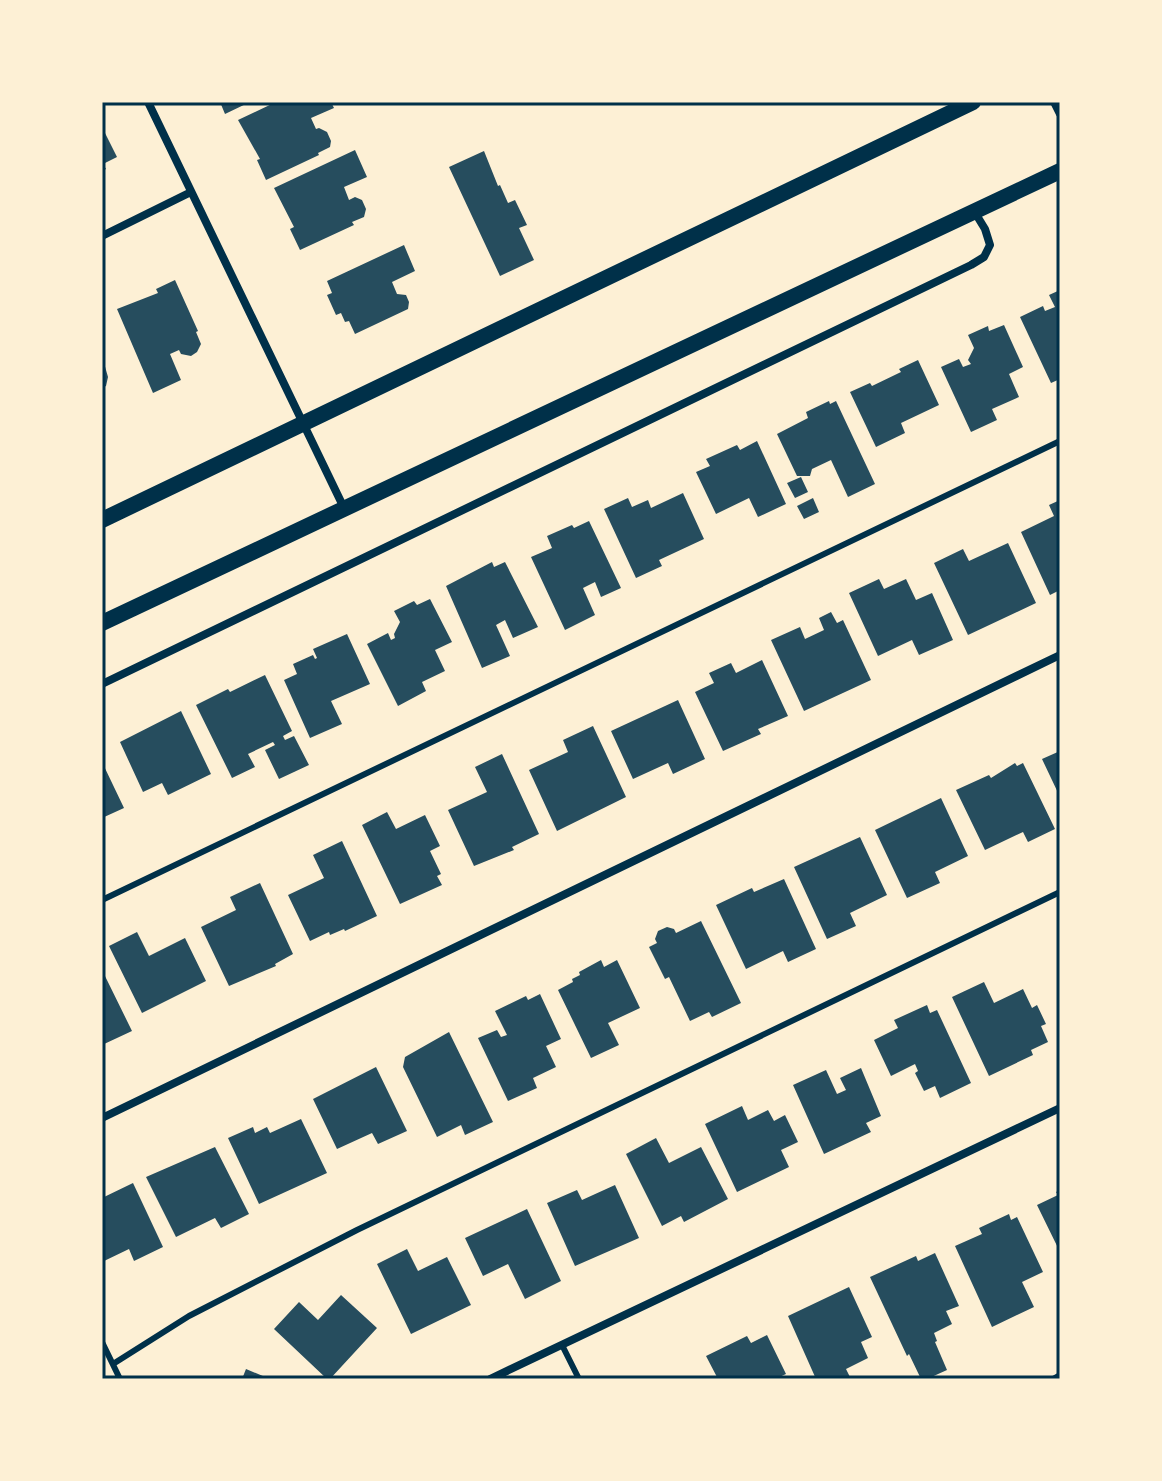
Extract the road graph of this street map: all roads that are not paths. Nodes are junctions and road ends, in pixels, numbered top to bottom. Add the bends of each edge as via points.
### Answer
1 (148, 102) edge
2 (973, 102) edge
3 (1054, 102) edge
4 (1060, 114) edge
5 (1060, 171) edge
6 (191, 192) junction
7 (974, 211) junction
8 (102, 236) edge
9 (303, 423) junction
10 (1060, 441) edge
11 (344, 508) junction
12 (102, 520) edge
13 (102, 623) edge
14 (1060, 655) edge
15 (102, 684) edge
16 (1060, 892) edge
17 (102, 900) edge
18 (1060, 1108) edge
19 (102, 1118) edge
20 (102, 1342) edge
21 (562, 1345) junction
22 (113, 1364) junction
23 (1060, 1375) edge
24 (120, 1379) edge
25 (490, 1379) edge
26 (579, 1379) edge
27 (1053, 1379) edge

1 - 6 street
2 - 9 main road
3 - 4 street
5 - 7 main road
6 - 8 street
6 - 9 street
7 - 11 main road
7 - 15 street via 990,245 971,265
9 - 11 street
9 - 12 main road
10 - 17 lane
11 - 13 main road
14 - 19 street
16 - 22 lane via 357,1230 189,1316
18 - 21 street
20 - 22 lane
21 - 25 street
21 - 26 lane
22 - 24 lane
23 - 27 lane

